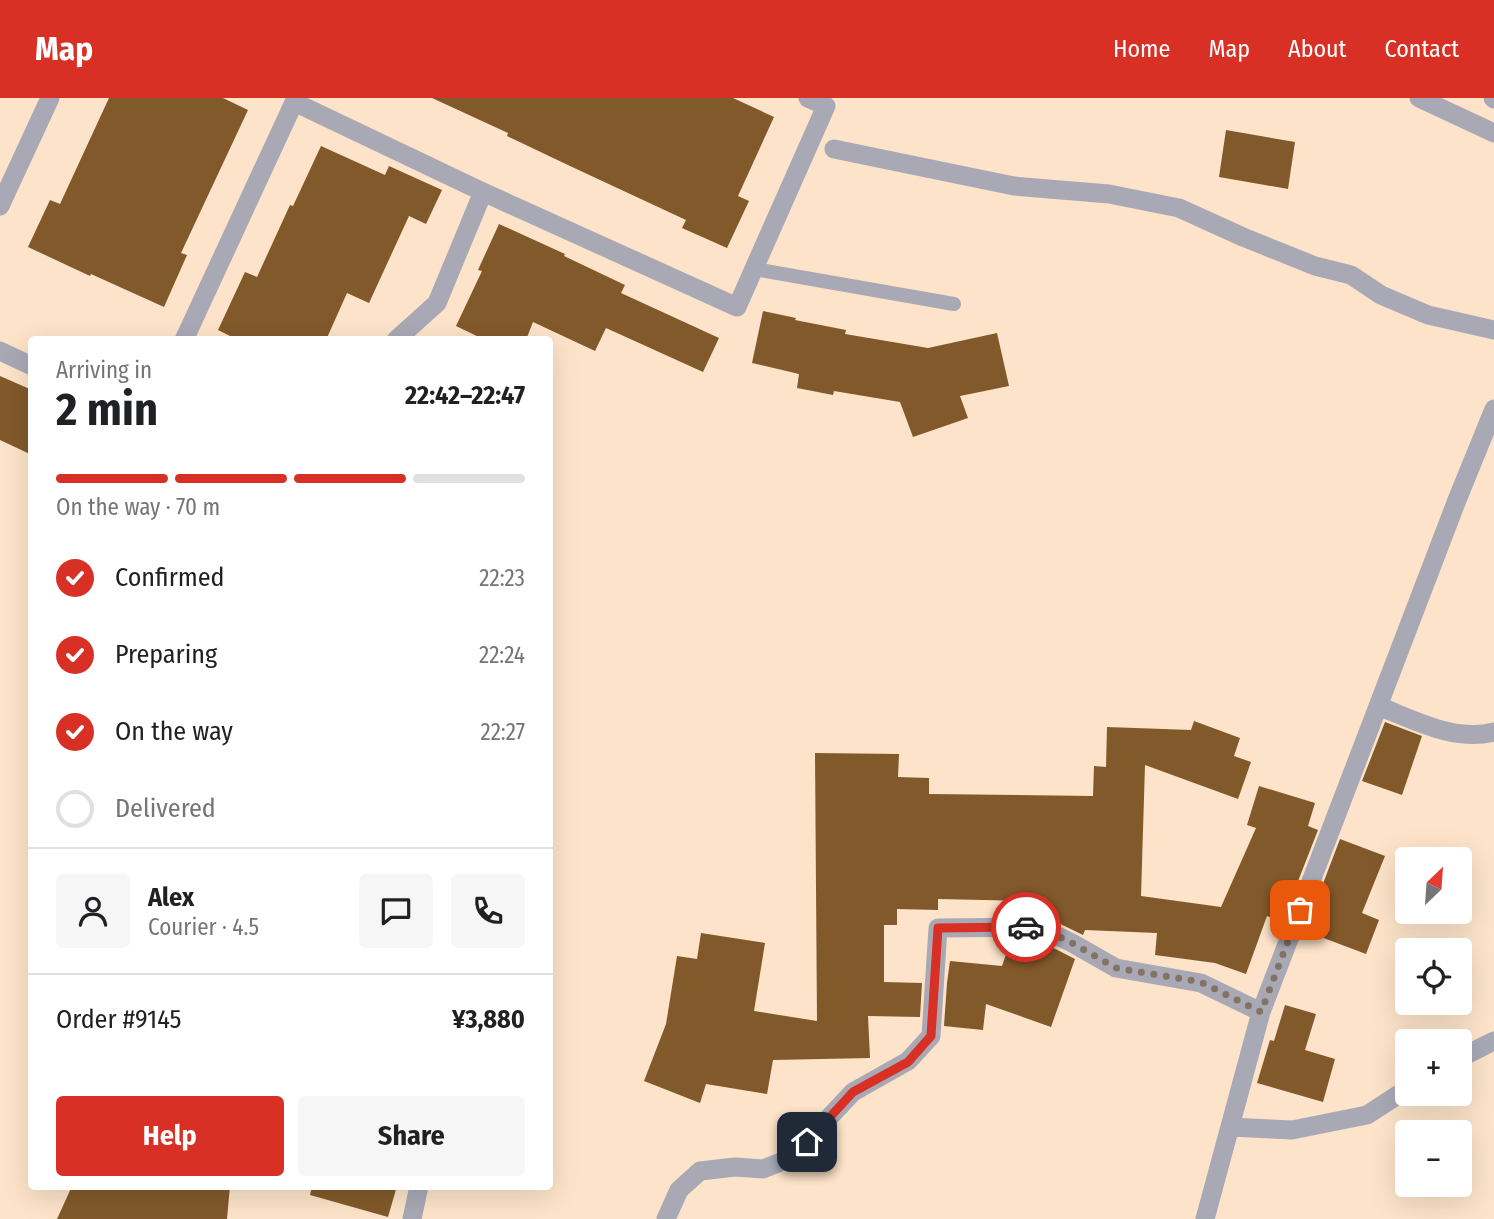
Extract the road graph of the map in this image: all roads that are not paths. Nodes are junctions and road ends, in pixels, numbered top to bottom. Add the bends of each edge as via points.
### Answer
1 (50, 98) edge
2 (808, 98) edge
3 (1419, 98) edge
4 (295, 100) edge
5 (1494, 133) edge
6 (834, 149) dead end
7 (483, 192) junction
8 (0, 206) edge
9 (754, 269) junction
10 (954, 304) dead end
11 (1494, 330) edge
12 (186, 336) edge
13 (400, 336) edge
14 (0, 351) edge
15 (28, 364) edge
16 (1494, 409) edge
17 (1378, 706) junction
18 (1494, 732) edge
19 (1261, 1012) junction
20 (1494, 1041) edge
21 (1472, 1052) edge
22 (1395, 1096) edge
23 (1230, 1127) junction
24 (418, 1190) edge
25 (412, 1219) edge
26 (666, 1219) edge
27 (1205, 1219) edge

1 - 8 street
2 - 9 street via 827,106
3 - 5 street
4 - 7 street
4 - 12 street
6 - 11 street via 1014,186 1110,194 1179,208 1315,266 1351,275 1381,295 1428,315
7 - 9 street via 737,307
7 - 13 street via 437,303
9 - 10 lane
14 - 15 street
16 - 17 street
17 - 18 street via 1446,732 1480,736
17 - 19 street
19 - 23 street
19 - 26 street via 1201,982 1116,968 1039,927 938,928 931,1036 908,1062 853,1092 791,1158 763,1169 700,1171 680,1190
20 - 21 street
22 - 23 street via 1367,1115 1292,1130
23 - 27 street
24 - 25 street

